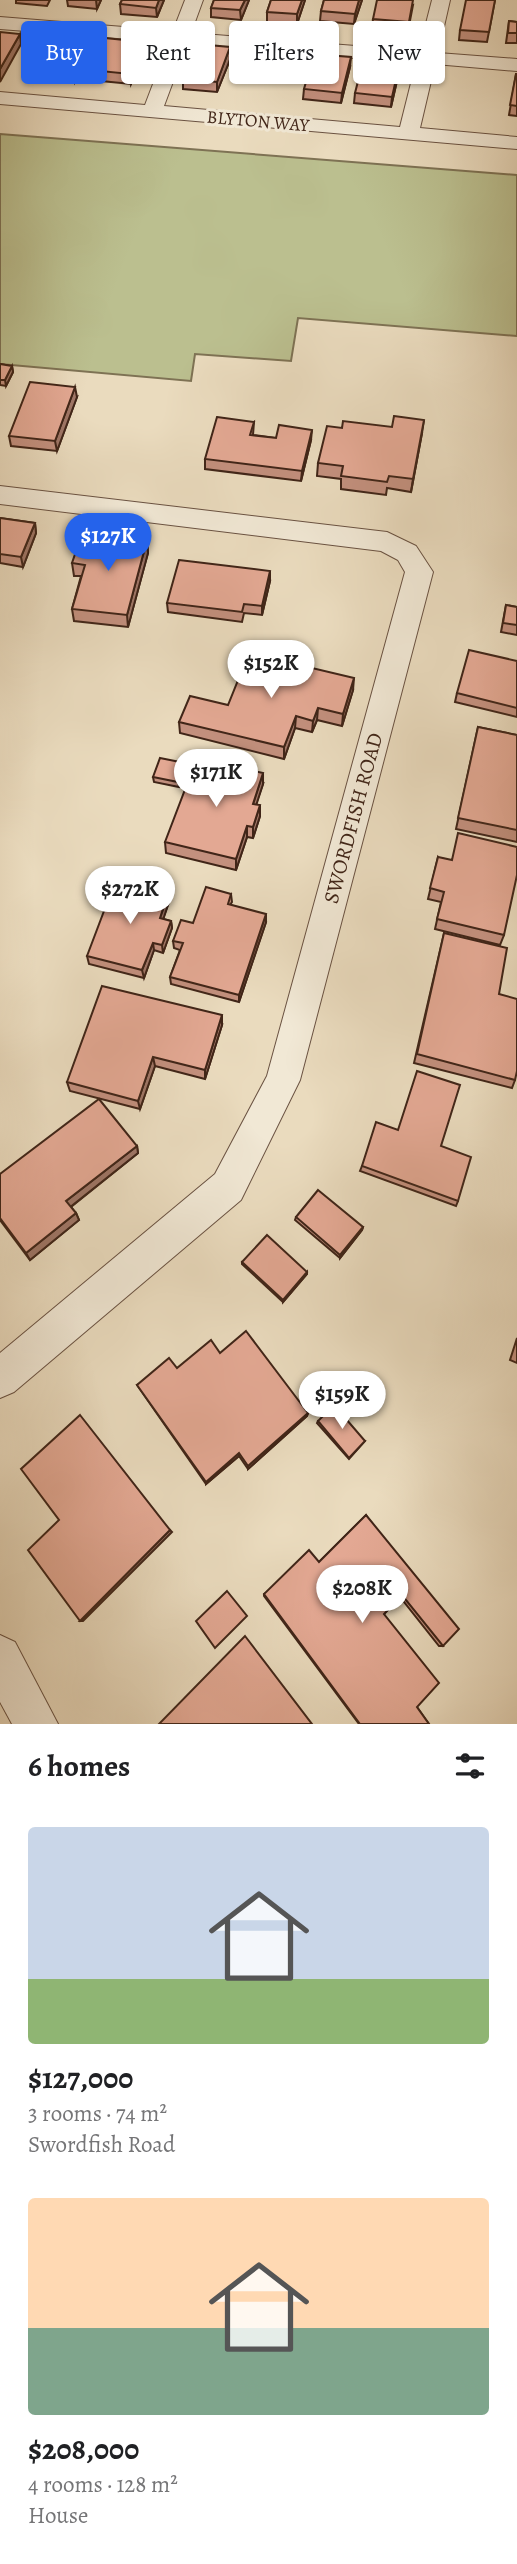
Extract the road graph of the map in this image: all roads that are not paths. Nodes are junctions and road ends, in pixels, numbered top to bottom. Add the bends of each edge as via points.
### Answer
1 (194, 0) edge
2 (441, 0) edge
3 (186, 21) edge
4 (436, 21) edge
5 (0, 23) edge
6 (121, 33) edge
7 (215, 41) edge
8 (353, 51) edge
9 (445, 59) edge
10 (517, 65) edge
11 (163, 84) edge
12 (421, 84) edge
13 (0, 98) edge
14 (152, 112) junction
15 (408, 135) junction
16 (517, 143) edge
17 (0, 495) edge
18 (0, 1378) edge
19 (0, 1657) edge
20 (36, 1724) edge

1 - 3 street
2 - 4 street
5 - 6 street
7 - 8 street
9 - 10 street
11 - 14 street
12 - 15 street
13 - 14 street, BLYTON WAY
14 - 15 street, BLYTON WAY
15 - 16 street, BLYTON WAY
17 - 18 street, SWORDFISH ROAD via 387,542 407,554 419,572 283,1080 228,1187
19 - 20 street

